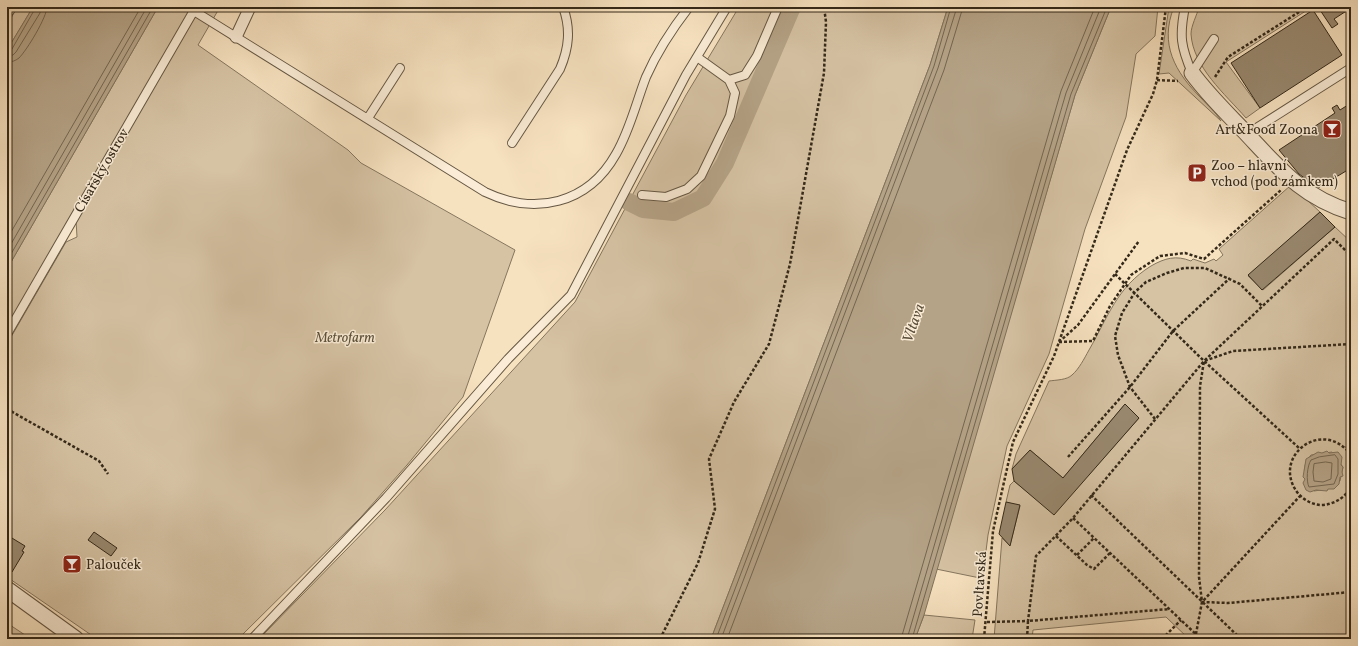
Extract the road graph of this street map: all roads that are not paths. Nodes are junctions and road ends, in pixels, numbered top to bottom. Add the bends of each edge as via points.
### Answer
1 (250, 7) edge
2 (563, 7) edge
3 (689, 7) edge
4 (727, 7) edge
5 (778, 7) edge
6 (1185, 7) edge
7 (195, 9) edge
8 (236, 37) junction
9 (1214, 39) dead end
10 (697, 57) junction
11 (400, 68) dead end
12 (1351, 68) edge
13 (1192, 73) junction
14 (730, 80) junction
15 (368, 118) junction
16 (1247, 134) junction
17 (512, 143) dead end
18 (642, 195) dead end
19 (1351, 212) edge
20 (7, 334) edge
21 (7, 590) edge
22 (76, 639) edge
23 (252, 639) edge

1 - 8 street
2 - 17 lane via 569,30 565,57 560,69
3 - 15 lane via 656,57 627,131 610,164 592,184 570,197 542,204 527,204 498,198
4 - 10 lane
5 - 14 lane via 757,56 745,76
6 - 13 lane via 1181,27 1182,50
7 - 8 lane
7 - 20 lane, Císařský ostrov
8 - 15 lane
9 - 13 lane
10 - 14 lane
10 - 23 lane via 571,295 508,359 386,498
11 - 15 lane
12 - 16 lane
13 - 16 street
14 - 18 lane via 735,92 730,116 701,176 687,189 666,197
16 - 19 street via 1286,183
21 - 22 street

